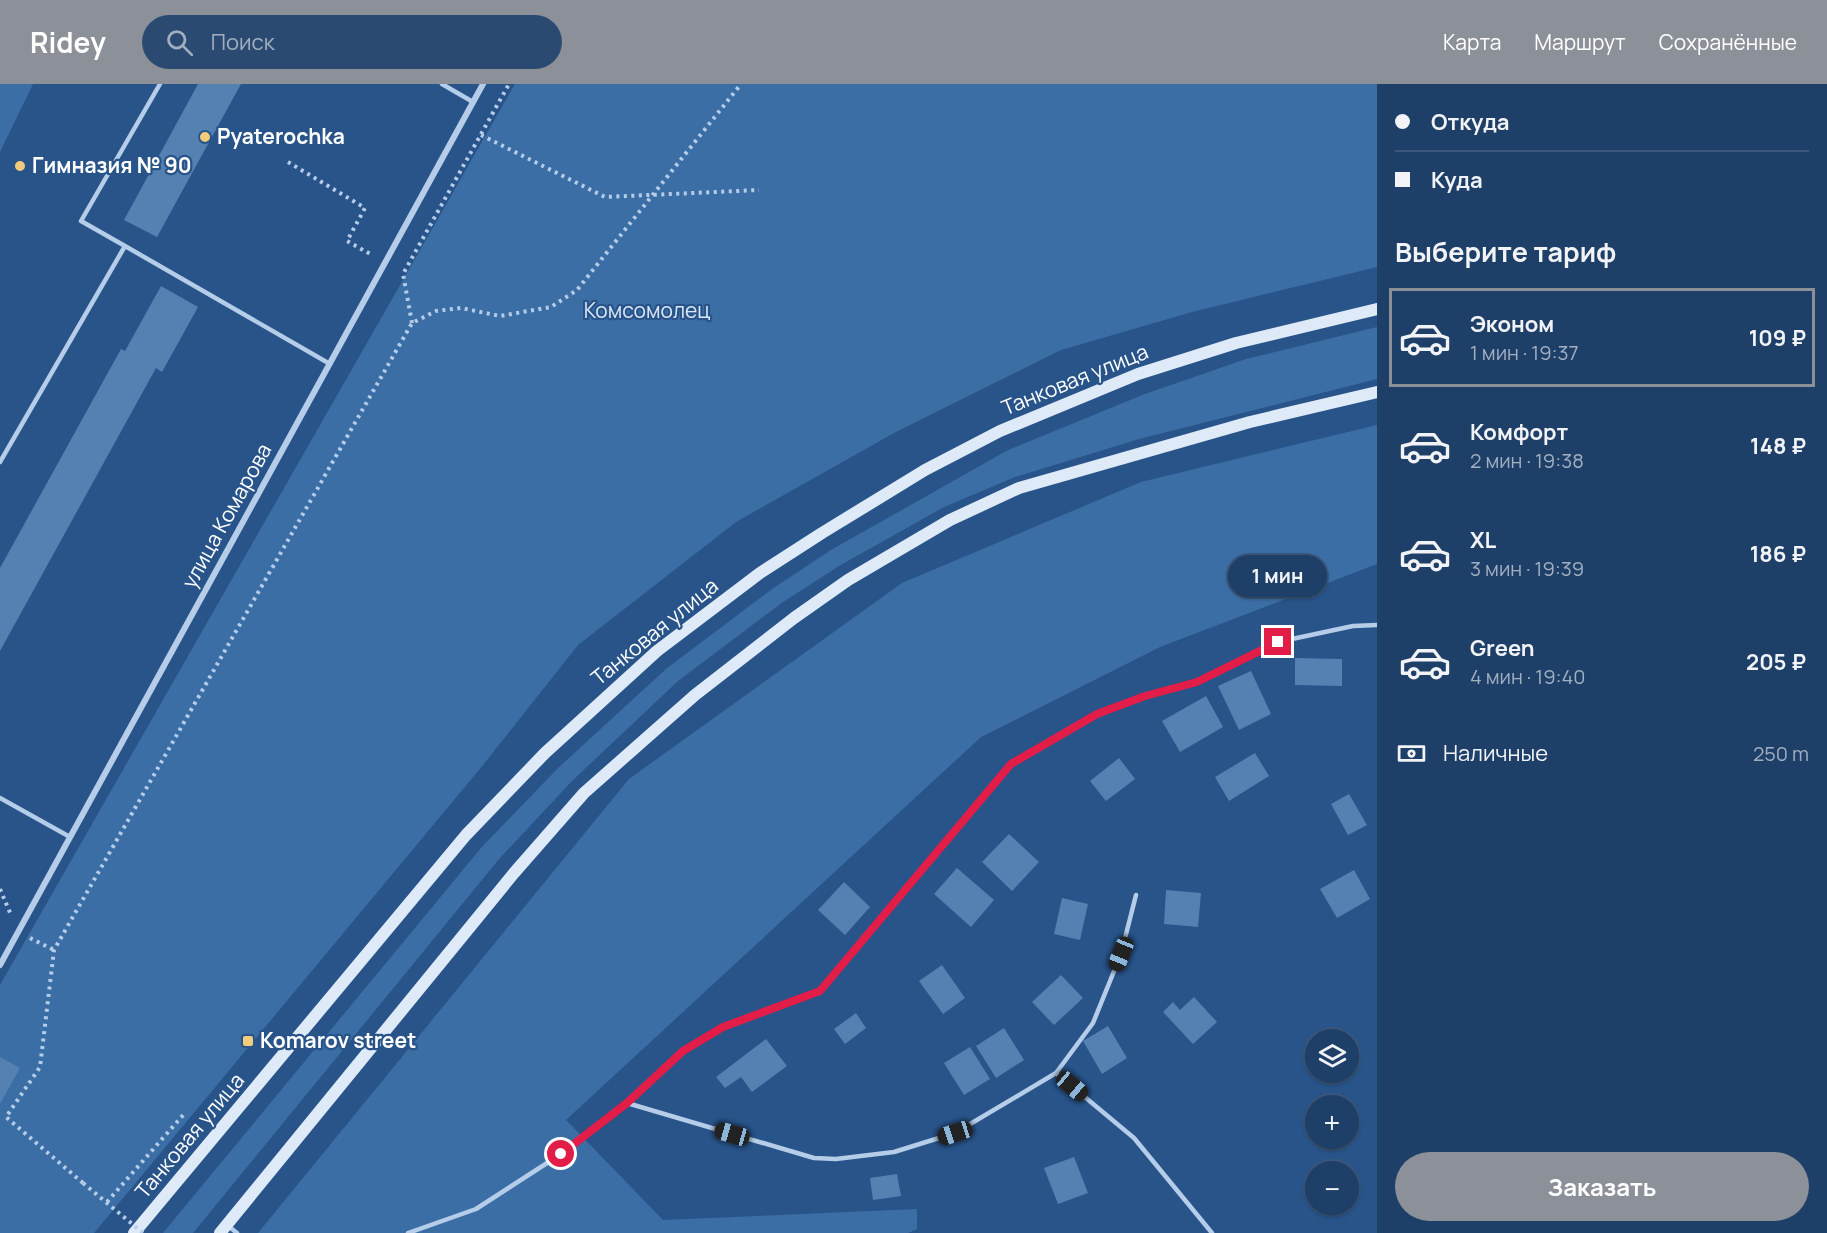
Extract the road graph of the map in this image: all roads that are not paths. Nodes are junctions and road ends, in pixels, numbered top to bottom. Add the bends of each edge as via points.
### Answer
1 (160, 84) edge
2 (441, 84) edge
3 (483, 84) edge
4 (473, 102) junction
5 (125, 246) junction
6 (1377, 309) edge
7 (330, 364) junction
8 (1377, 392) edge
9 (0, 462) edge
10 (1377, 626) edge
11 (0, 798) edge
12 (70, 837) junction
13 (1136, 895) dead end
14 (0, 965) edge
15 (1056, 1073) junction
16 (627, 1103) junction
17 (228, 1230) edge
18 (134, 1233) edge
19 (408, 1233) edge
20 (1212, 1233) edge

1 - 5 lane via 81,221
2 - 4 lane
3 - 4 street, улица Комарова
4 - 7 street, улица Комарова
5 - 7 lane
5 - 9 lane
6 - 18 main road, Танковая улица via 1236,343 1138,374 1000,431 925,470 760,573 657,651 545,753 466,835
7 - 12 street, улица Комарова
8 - 17 main road via 1019,488 940,526 848,580 794,618 695,695 584,793 514,873
10 - 16 lane via 1353,626 1278,642 1197,682 1097,714 1011,764 820,991 723,1027 683,1051
11 - 12 lane
12 - 14 street, улица Комарова
13 - 15 lane via 1121,954 1093,1023
15 - 16 lane via 955,1133 894,1152 836,1159 814,1158
15 - 20 lane via 1134,1138
16 - 19 lane via 561,1154 476,1209

